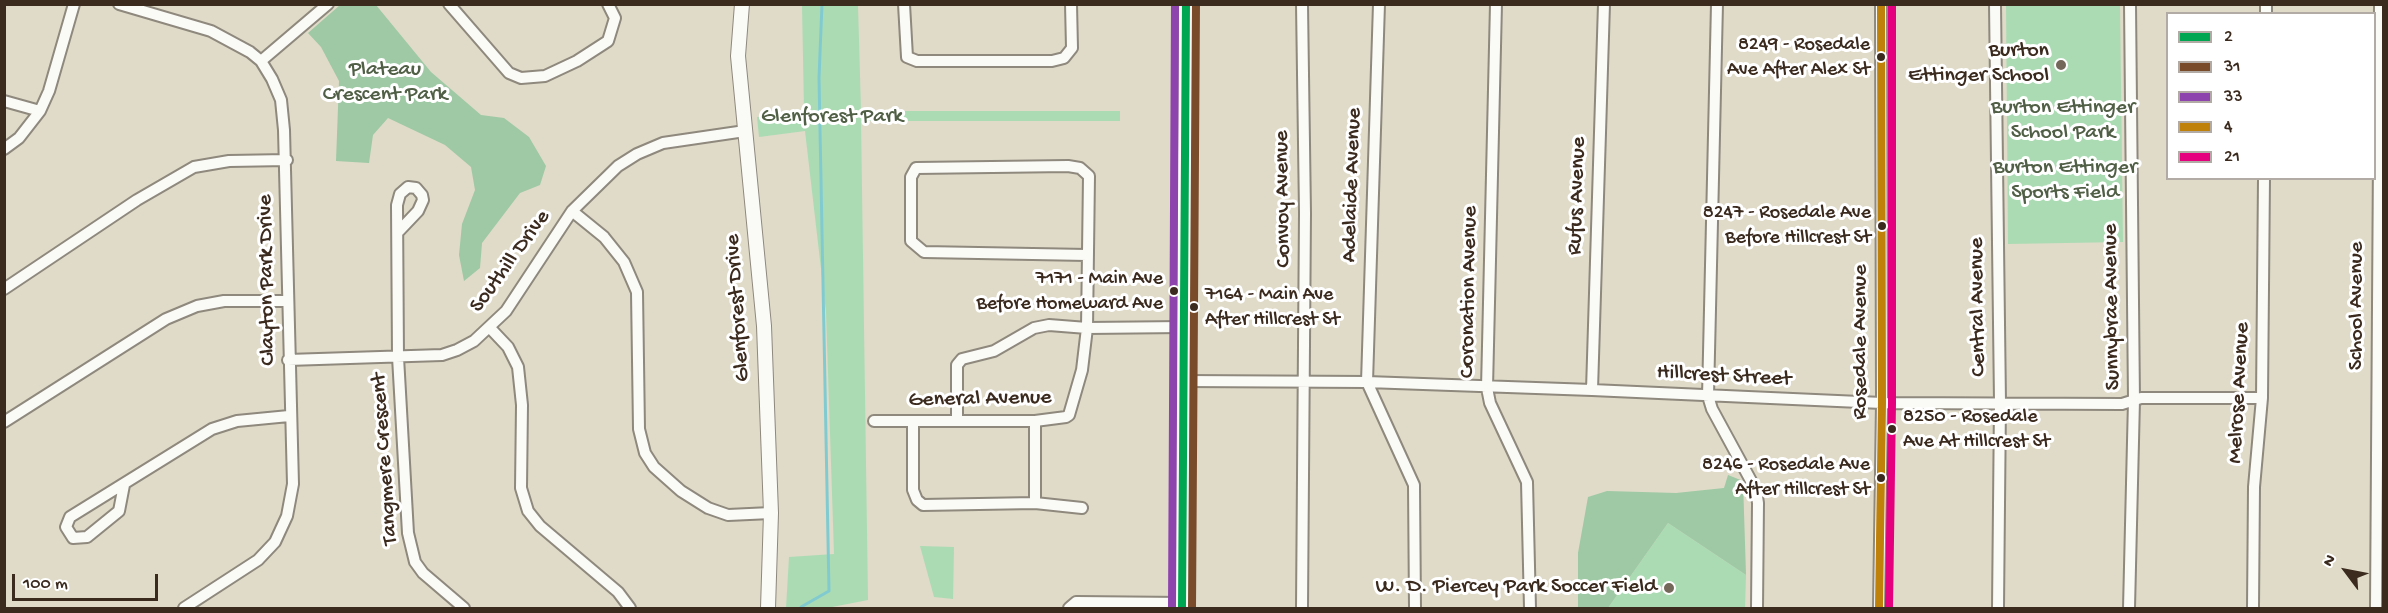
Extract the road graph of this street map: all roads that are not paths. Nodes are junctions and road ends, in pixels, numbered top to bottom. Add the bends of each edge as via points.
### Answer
1 (74, 4) edge
2 (119, 4) edge
3 (328, 4) edge
4 (449, 4) edge
5 (608, 4) edge
6 (742, 4) edge
7 (904, 4) edge
8 (1071, 4) edge
9 (1186, 4) edge
10 (1302, 4) edge
11 (1379, 4) edge
12 (1496, 4) edge
13 (1604, 4) edge
14 (1717, 4) edge
15 (1881, 4) edge
16 (1995, 4) edge
17 (2130, 4) edge
18 (2380, 4) edge
19 (261, 61) junction
20 (4, 101) edge
21 (40, 111) junction
22 (745, 131) junction
23 (4, 149) edge
24 (287, 160) junction
25 (2264, 180) edge
26 (572, 211) junction
27 (399, 231) dead end
28 (1087, 255) junction
29 (4, 289) edge
30 (287, 301) junction
31 (1183, 327) junction
32 (490, 328) junction
33 (1087, 328) junction
34 (399, 357) junction
35 (288, 360) junction
36 (1184, 381) junction
37 (1304, 382) junction
38 (1367, 382) junction
39 (1487, 388) junction
40 (1592, 390) junction
41 (1708, 396) junction
42 (2262, 398) junction
43 (2133, 400) junction
44 (2000, 402) junction
45 (1881, 403) junction
46 (290, 416) junction
47 (957, 420) junction
48 (874, 421) dead end
49 (913, 421) junction
50 (1035, 421) junction
51 (4, 422) edge
52 (124, 484) junction
53 (1035, 503) junction
54 (1082, 508) dead end
55 (771, 513) junction
56 (1182, 606) edge
57 (184, 609) edge
58 (464, 609) edge
59 (630, 609) edge
60 (768, 609) edge
61 (1069, 609) edge
62 (1302, 609) edge
63 (1415, 609) edge
64 (1530, 609) edge
65 (1757, 609) edge
66 (1879, 609) edge
67 (1998, 609) edge
68 (2130, 609) edge
69 (2253, 609) edge
70 (2376, 609) edge

1 - 21 street
2 - 19 street, Clayton Park Drive via 229,38
3 - 19 street
4 - 5 street via 509,73 521,78 545,76 608,41 615,18
6 - 22 street, Glenforest Drive via 738,56
7 - 8 street via 907,57 917,61 1052,61 1064,58 1072,48
9 - 31 street
10 - 37 street, Convoy Avenue
11 - 38 street, Adelaide Avenue
12 - 39 street, Coronation Avenue
13 - 40 street, Rufus Avenue
14 - 41 street
15 - 45 street, Rosedale Avenue
16 - 44 street, Central Avenue
17 - 43 street, Sunnybrae Avenue
18 - 70 street, School Avenue
19 - 24 street, Clayton Park Drive via 281,100
20 - 21 street
21 - 23 street via 19,138
22 - 26 street, Southill Drive via 663,143 637,154 602,179
22 - 55 street, Glenforest Drive via 764,326
24 - 29 street via 229,161 194,167 137,200
24 - 30 street, Clayton Park Drive
25 - 42 street, Melrose Avenue
26 - 32 street, Southill Drive via 506,311
26 - 55 street via 604,237 624,262 637,292 639,429 645,453 681,491 708,508 728,515
27 - 34 street, Tangmere Crescent
28 - 28 street via 1089,176 1080,168 927,166 916,168 911,177 910,241 924,252
28 - 33 street
30 - 35 street, Clayton Park Drive
30 - 51 street via 224,301 197,306 166,319
31 - 33 street
31 - 36 street
32 - 34 street, Southill Drive via 474,341 442,355
32 - 59 street via 508,347 518,367 522,405 521,488 528,512 618,592
33 - 47 street via 1034,328 994,351 962,359 957,365
33 - 50 street, General Avenue via 1082,370 1069,415
34 - 35 street, Southill Drive
34 - 58 street, Tangmere Crescent via 410,547 423,573
35 - 46 street, Clayton Park Drive
36 - 37 street, Hillcrest Street
36 - 56 street
37 - 38 street, Hillcrest Street
37 - 62 street, Convoy Avenue
38 - 39 street, Hillcrest Street
38 - 63 street, Adelaide Avenue via 1414,485
39 - 40 street, Hillcrest Street
39 - 64 street, Coronation Avenue via 1527,482
40 - 41 street, Hillcrest Street
41 - 45 street, Hillcrest Street
41 - 65 street via 1756,490
42 - 43 street, Hillcrest Street
42 - 69 street, Melrose Avenue via 2254,487
43 - 44 street, Hillcrest Street via 2122,404
43 - 68 street, Sunnybrae Avenue
44 - 45 street, Hillcrest Street
44 - 67 street, Central Avenue
45 - 66 street, Rosedale Avenue
46 - 52 street via 237,421 212,429
46 - 57 street, Clayton Park Drive via 293,484 281,531 258,560
47 - 49 street, General Avenue
47 - 50 street, General Avenue
48 - 49 street, General Avenue
49 - 53 street via 913,490 923,505
50 - 53 street
52 - 52 street via 70,518 66,527 73,538 87,537 119,511
53 - 54 street
55 - 60 street, Glenforest Drive
56 - 61 street via 1076,602

